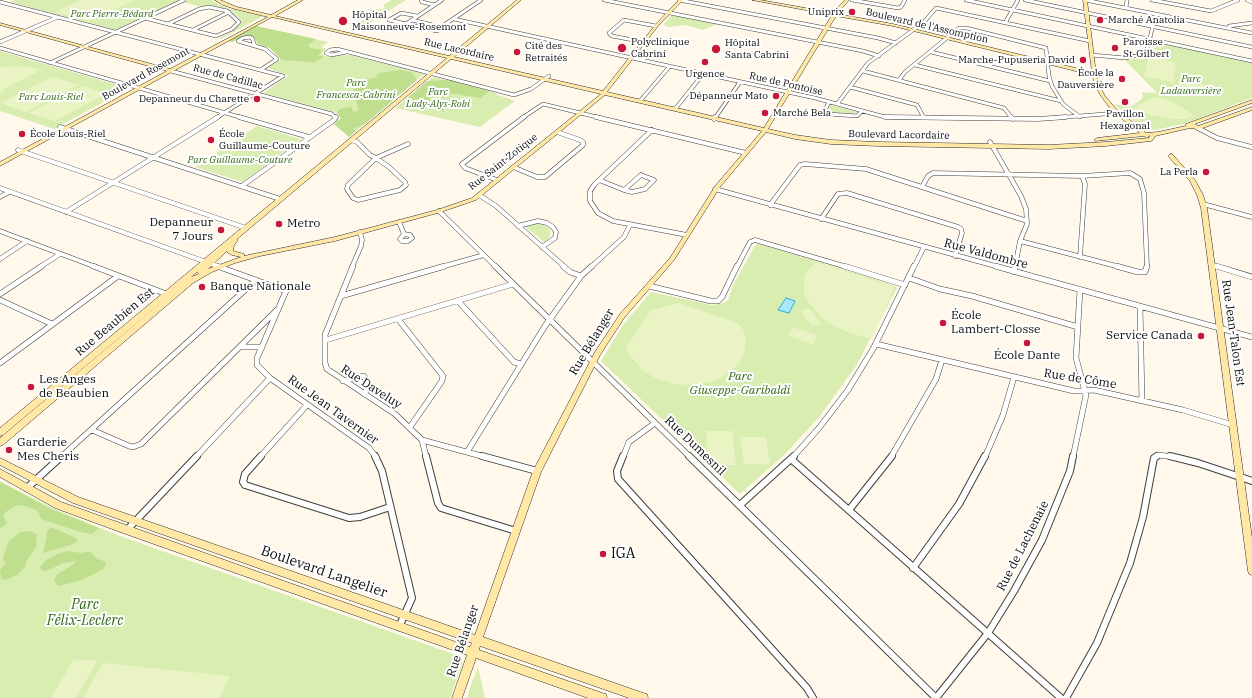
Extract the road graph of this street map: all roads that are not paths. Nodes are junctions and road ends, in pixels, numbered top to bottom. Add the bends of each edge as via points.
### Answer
1 (11, 0) edge
2 (184, 0) edge
3 (217, 0) edge
4 (225, 0) edge
5 (295, 0) edge
6 (301, 0) edge
7 (421, 0) edge
8 (435, 0) edge
9 (481, 0) edge
10 (519, 0) edge
11 (604, 0) edge
12 (680, 0) edge
13 (754, 0) edge
14 (847, 0) edge
15 (852, 0) edge
16 (904, 0) edge
17 (966, 0) edge
18 (1018, 0) edge
19 (1025, 0) edge
20 (1085, 0) edge
21 (1127, 0) edge
22 (1152, 0) edge
23 (1238, 0) edge
24 (1246, 0) edge
25 (441, 1) edge
26 (1252, 2) edge
27 (1, 3) edge
28 (435, 5) junction
29 (1126, 8) junction
30 (1013, 10) junction
31 (229, 12) junction
32 (668, 12) junction
33 (1087, 13) junction
34 (272, 14) junction
35 (1156, 14) junction
36 (835, 15) junction
37 (417, 16) junction
38 (58, 17) junction
39 (145, 18) junction
40 (454, 19) junction
41 (412, 20) junction
42 (1005, 23) junction
43 (1252, 23) edge
44 (0, 24) edge
45 (168, 24) junction
46 (406, 24) junction
47 (488, 26) junction
48 (656, 26) junction
49 (1088, 26) junction
50 (1153, 26) junction
51 (1219, 26) junction
52 (442, 27) junction
53 (828, 28) junction
54 (193, 30) junction
55 (912, 30) junction
56 (26, 31) junction
57 (117, 32) junction
58 (1252, 33) edge
59 (946, 39) junction
60 (1150, 39) junction
61 (1090, 41) junction
62 (0, 42) edge
63 (644, 42) junction
64 (819, 42) junction
65 (896, 43) junction
66 (255, 46) junction
67 (84, 47) junction
68 (1252, 47) edge
69 (0, 48) edge
70 (348, 52) junction
71 (931, 52) junction
72 (200, 54) junction
73 (1092, 55) junction
74 (452, 56) junction
75 (879, 56) junction
76 (633, 58) junction
77 (1252, 61) edge
78 (50, 63) junction
79 (1047, 63) junction
80 (915, 65) junction
81 (670, 66) junction
82 (262, 69) junction
83 (169, 70) junction
84 (862, 70) junction
85 (431, 73) junction
86 (704, 74) junction
87 (1094, 74) junction
88 (547, 78) junction
89 (899, 80) junction
90 (1050, 81) junction
91 (740, 82) junction
92 (850, 87) junction
93 (137, 88) junction
94 (606, 91) junction
95 (788, 92) junction
96 (257, 94) junction
97 (642, 100) junction
98 (1060, 101) junction
99 (1252, 101) edge
100 (829, 102) junction
101 (837, 104) junction
102 (676, 108) junction
103 (1252, 108) edge
104 (862, 111) junction
105 (581, 112) junction
106 (1118, 114) junction
107 (225, 115) junction
108 (716, 117) junction
109 (1080, 117) junction
110 (924, 118) junction
111 (1013, 119) junction
112 (1191, 124) junction
113 (62, 128) junction
114 (766, 128) junction
115 (1198, 128) junction
116 (652, 130) junction
117 (557, 132) junction
118 (1145, 134) junction
119 (308, 138) junction
120 (1151, 139) junction
121 (351, 140) junction
122 (408, 144) dead end
123 (991, 144) junction
124 (1252, 147) edge
125 (20, 151) junction
126 (746, 153) junction
127 (1171, 156) dead end
128 (154, 158) junction
129 (376, 158) junction
130 (0, 160) edge
131 (0, 164) edge
132 (513, 167) junction
133 (1009, 174) junction
134 (1082, 176) junction
135 (497, 180) junction
136 (599, 180) junction
137 (113, 183) junction
138 (242, 186) junction
139 (922, 187) junction
140 (0, 188) edge
141 (624, 190) junction
142 (715, 190) junction
143 (9, 192) junction
144 (479, 195) junction
145 (0, 197) edge
146 (280, 199) junction
147 (1203, 204) junction
148 (770, 205) junction
149 (439, 211) junction
150 (66, 212) junction
151 (1252, 217) edge
152 (821, 219) junction
153 (1027, 221) junction
154 (399, 222) junction
155 (630, 225) junction
156 (518, 226) junction
157 (245, 229) junction
158 (0, 231) edge
159 (360, 232) junction
160 (404, 234) dead end
161 (687, 236) junction
162 (27, 241) junction
163 (1020, 241) junction
164 (231, 245) junction
165 (542, 247) junction
166 (924, 247) junction
167 (60, 254) junction
168 (260, 254) junction
169 (242, 255) junction
170 (484, 255) junction
171 (955, 256) junction
172 (1080, 257) junction
173 (0, 259) edge
174 (208, 262) junction
175 (1212, 265) junction
176 (218, 266) junction
177 (1014, 272) junction
178 (118, 276) junction
179 (581, 276) junction
180 (1252, 277) edge
181 (909, 278) junction
182 (256, 280) junction
183 (191, 281) junction
184 (513, 284) junction
185 (905, 285) junction
186 (649, 286) junction
187 (1080, 290) junction
188 (0, 294) edge
189 (169, 295) junction
190 (341, 296) junction
191 (0, 300) edge
192 (458, 301) junction
193 (280, 307) junction
194 (1140, 307) junction
195 (398, 319) junction
196 (550, 319) junction
197 (137, 322) junction
198 (52, 324) junction
199 (1078, 327) junction
200 (1220, 329) junction
201 (1252, 337) edge
202 (326, 340) junction
203 (876, 344) junction
204 (241, 347) junction
205 (262, 347) junction
206 (942, 360) junction
207 (593, 362) junction
208 (0, 363) edge
209 (83, 363) junction
210 (521, 364) junction
211 (90, 366) junction
212 (1014, 377) junction
213 (270, 378) junction
214 (344, 381) junction
215 (1085, 389) junction
216 (364, 394) junction
217 (1142, 401) junction
218 (308, 405) junction
219 (655, 423) junction
220 (1233, 425) junction
221 (410, 426) junction
222 (92, 430) junction
223 (0, 433) edge
224 (422, 440) junction
225 (0, 443) edge
226 (467, 452) junction
227 (791, 459) junction
228 (0, 461) edge
229 (537, 471) junction
230 (0, 473) edge
231 (1240, 477) junction
232 (37, 479) junction
233 (1252, 481) edge
234 (28, 488) junction
235 (740, 505) junction
236 (390, 507) junction
237 (849, 510) junction
238 (135, 521) junction
239 (127, 530) junction
240 (516, 531) junction
241 (913, 568) junction
242 (1252, 571) edge
243 (405, 615) junction
244 (399, 627) junction
245 (988, 633) junction
246 (477, 640) junction
247 (473, 652) junction
248 (457, 698) edge
249 (602, 698) edge
250 (643, 698) edge
251 (813, 698) edge
252 (936, 698) edge
253 (1061, 698) edge
254 (1066, 698) edge

1 - 27 street
2 - 39 street
3 - 34 main road via 228,6
4 - 34 main road
5 - 34 main road, Boulevard Rosemont
6 - 34 main road, Boulevard Rosemont
7 - 28 street
8 - 25 street
9 - 40 street
10 - 47 main road, Rue Beaubien Est
11 - 32 street
12 - 32 main road, Rue Saint-Zotique
12 - 53 street
13 - 36 main road, Boulevard de l'Assomption
14 - 36 main road, Rue Bélanger
15 - 16 street via 899,8
17 - 30 street
18 - 30 street
19 - 33 street
20 - 29 street
20 - 33 main road
21 - 29 street
22 - 23 street via 1211,11
24 - 26 street
25 - 28 street
27 - 38 street
28 - 37 street
29 - 35 street
30 - 42 street
30 - 49 street
31 - 45 street via 206,7
31 - 54 street
31 - 54 street via 239,22 218,36
32 - 48 main road, Rue Saint-Zotique
32 - 64 street
33 - 49 main road
33 - 50 street
34 - 72 main road, Boulevard Rosemont
34 - 74 main road, Rue Lacordaire
35 - 50 street
35 - 51 street
36 - 53 main road, Rue Bélanger
36 - 55 main road, Boulevard de l'Assomption
37 - 41 street
37 - 46 street via 400,13 390,20
38 - 56 street
38 - 57 street
39 - 45 street
39 - 57 street
40 - 47 street, Rue de Pontoise
40 - 52 street
41 - 46 street
41 - 52 street
42 - 55 street via 937,8
42 - 61 street
43 - 51 street
44 - 56 main road, Rue de Cadillac
45 - 54 street
46 - 52 street via 439,31
47 - 74 main road, Rue Beaubien Est
47 - 76 street, Rue de Pontoise
48 - 63 main road, Rue Saint-Zotique
48 - 63 street via 624,20 609,33 612,36
49 - 60 street
49 - 61 main road
50 - 60 street
50 - 68 street
51 - 58 street
53 - 64 main road, Rue Bélanger
53 - 65 street
55 - 59 main road, Boulevard de l'Assomption
55 - 65 street
56 - 62 street
56 - 67 main road, Rue de Cadillac
57 - 67 street
57 - 72 street
59 - 71 street
59 - 79 main road, Boulevard de l'Assomption
59 - 79 street via 961,28 1046,47
60 - 73 street via 1146,53 1132,58
60 - 77 street
61 - 73 main road
63 - 76 main road, Rue Saint-Zotique
64 - 75 street
64 - 95 main road, Rue Bélanger
65 - 75 street
66 - 66 street via 250,37 238,41
66 - 82 street via 266,49 277,59
67 - 78 street
67 - 83 main road, Rue de Cadillac
69 - 78 street
70 - 70 street via 335,49 326,53 331,55
70 - 85 street
71 - 80 street
71 - 90 street
72 - 82 street
72 - 83 main road, Boulevard Rosemont
73 - 87 main road
74 - 85 main road, Rue Beaubien Est
74 - 88 main road, Rue Lacordaire
75 - 84 street
76 - 81 street, Rue de Pontoise
76 - 94 main road, Rue Saint-Zotique
78 - 93 street
79 - 87 main road, Boulevard de l'Assomption
79 - 90 street
80 - 89 street
80 - 98 street
81 - 86 street, Rue de Pontoise
81 - 97 street
82 - 96 street via 283,76
83 - 93 main road, Boulevard Rosemont
83 - 96 street, Rue de Cadillac
84 - 89 street
84 - 92 street
85 - 88 street via 514,95 531,90
85 - 121 main road, Rue Beaubien Est
86 - 91 street, Rue de Pontoise
86 - 102 street
87 - 106 main road via 1101,93
88 - 94 main road, Boulevard Lacordaire
89 - 111 street via 1004,108
90 - 98 street
91 - 95 street, Rue de Pontoise
91 - 108 street
92 - 101 street
92 - 110 street via 917,105
93 - 107 street
93 - 113 main road, Boulevard Rosemont
94 - 97 main road, Boulevard Lacordaire
94 - 105 main road, Rue Saint-Zotique
95 - 100 street, Rue de Pontoise
95 - 114 main road, Rue Bélanger
96 - 107 street
96 - 119 street, Rue de Cadillac via 336,117
97 - 102 main road, Boulevard Lacordaire
98 - 109 street
99 - 112 main road, Boulevard Lacordaire
100 - 101 street, Rue de Pontoise
100 - 104 street via 825,111 828,114 857,116
101 - 104 street, Rue de Pontoise
102 - 108 main road, Boulevard Lacordaire
103 - 115 main road, Boulevard Lacordaire
104 - 110 street, Rue de Pontoise via 885,117
105 - 116 street
105 - 117 main road, Rue Saint-Zotique
105 - 135 street via 548,104 541,105 462,164 465,168
106 - 109 street, Rue de Pontoise
106 - 118 main road
107 - 119 street
107 - 128 street
108 - 114 main road, Boulevard Lacordaire
109 - 111 street, Rue de Pontoise
110 - 111 street, Rue de Pontoise
112 - 115 street
112 - 118 main road, Boulevard Lacordaire
113 - 125 main road, Boulevard Rosemont
113 - 128 street
114 - 123 main road, Boulevard Lacordaire via 803,138 845,143
114 - 126 main road, Rue Bélanger
115 - 120 main road, Boulevard Lacordaire via 1190,126 1153,135
115 - 124 street via 1217,138
116 - 126 street
116 - 136 street
117 - 132 main road, Rue Saint-Zotique
117 - 132 street via 580,140 583,145 545,177
118 - 120 main road
118 - 123 main road, Boulevard Lacordaire via 1075,142
119 - 138 street
120 - 123 main road, Boulevard Lacordaire via 1076,146
121 - 129 street
121 - 146 main road, Rue Beaubien Est
122 - 129 street
123 - 133 street
125 - 130 main road, Boulevard Rosemont
125 - 131 main road, Boulevard Rosemont
125 - 137 street
126 - 142 main road, Rue Bélanger
127 - 147 main road, Rue Jean-Talon Est via 1190,177
128 - 137 street
128 - 138 street
129 - 129 street via 393,170 405,182 406,187 362,200 354,199 348,187
132 - 135 main road, Rue Saint-Zotique
133 - 134 street
133 - 139 street via 930,174
133 - 153 street via 1025,204
134 - 172 street via 1085,184
134 - 172 street via 1126,173 1140,179 1144,193 1147,268 1145,272 1138,272
135 - 144 main road, Rue Saint-Zotique
136 - 141 street
136 - 155 street via 591,188 590,200 593,207 610,220
137 - 150 street
137 - 157 street
138 - 146 street
139 - 148 street via 866,169 804,164 800,165
139 - 153 street
140 - 143 street
141 - 141 street via 641,191 654,180 642,174
142 - 148 street, Rue Valdombre
142 - 161 main road, Rue Bélanger
143 - 145 street
143 - 150 street
144 - 149 main road, Rue Saint-Zotique via 463,204
144 - 156 street
146 - 157 main road, Rue Beaubien Est
147 - 151 street
147 - 175 main road, Rue Jean-Talon Est
148 - 152 street, Rue Valdombre
149 - 154 main road, Rue Saint-Zotique
149 - 170 street, Rue Dumesnil
150 - 174 street
152 - 166 street, Rue Valdombre
152 - 171 street via 838,194 847,193 958,227 962,233
153 - 163 street
154 - 159 main road, Rue Saint-Zotique
154 - 160 street
155 - 161 street
155 - 179 street via 624,237
156 - 165 street
156 - 165 street via 538,221 553,227 556,232 555,238
157 - 164 main road, Rue Beaubien Est
157 - 174 main road, Rue Beaubien Est via 225,243
158 - 162 street
159 - 168 main road, Rue Saint-Zotique
159 - 190 street, Rue Daveluy via 361,246
161 - 186 main road, Rue Bélanger
162 - 167 street
162 - 173 street
163 - 172 street
163 - 177 street
164 - 169 main road via 230,252
164 - 174 main road, Rue Beaubien Est
165 - 179 street via 570,272
166 - 171 street, Rue Valdombre
166 - 181 street
167 - 178 street
167 - 188 street
168 - 169 main road, Rue Saint-Zotique
168 - 176 main road, Rue Saint-Zotique
169 - 174 main road, Rue Saint-Zotique
170 - 184 street, Rue Dumesnil
170 - 190 street
171 - 177 street, Rue Valdombre
174 - 176 street
174 - 183 main road, Rue Beaubien Est
174 - 189 main road, Rue Beaubien Est
175 - 180 street
175 - 200 main road, Rue Jean-Talon Est
176 - 182 street
176 - 183 main road, Rue Beaubien Est
177 - 187 street, Rue Valdombre
178 - 189 street
178 - 198 street
179 - 196 street
181 - 185 street
181 - 199 street
182 - 193 street, Rue Jean Tavernier via 286,291
182 - 222 street
183 - 189 main road, Rue Beaubien Est
184 - 192 street
184 - 196 street, Rue Dumesnil
185 - 186 street via 756,240 750,242 722,298 718,301
185 - 203 street
186 - 207 main road, Rue Bélanger via 616,324
187 - 194 street, Rue Valdombre
187 - 199 street, Rue de Lachenaie
189 - 197 main road, Rue Beaubien Est
190 - 202 street, Rue Daveluy via 328,326
191 - 198 street
192 - 195 street
192 - 210 street via 514,362
193 - 204 street
193 - 205 street, Rue Jean Tavernier
194 - 200 street, Rue Valdombre
194 - 217 street
195 - 202 street
195 - 221 street via 443,376 442,382
196 - 207 street, Rue Dumesnil
196 - 210 street
197 - 209 main road, Rue Beaubien Est
197 - 211 main road, Rue Beaubien Est
198 - 208 street
199 - 215 street, Rue de Lachenaie via 1076,358
200 - 201 street, Rue Valdombre
200 - 220 main road, Rue Jean-Talon Est
202 - 214 street, Rue Daveluy via 326,366 330,372
203 - 206 street, Rue de Côme
203 - 227 street via 840,402
204 - 205 street
204 - 222 street via 141,444 129,446
205 - 213 street, Rue Jean Tavernier via 257,365
206 - 212 street, Rue de Côme
206 - 237 street via 933,384 888,463
207 - 219 street, Rue Dumesnil
207 - 229 main road, Rue Bélanger
209 - 211 main road
209 - 223 main road, Rue Beaubien Est
210 - 226 street
211 - 225 main road, Rue Beaubien Est
212 - 215 street, Rue de Côme via 1074,391
212 - 241 street via 983,462 959,504
213 - 218 street, Rue Jean Tavernier
213 - 238 street
214 - 216 street, Rue Daveluy
214 - 216 street via 364,376 369,386
215 - 217 street, Rue de Côme
215 - 245 street, Rue de Lachenaie via 1085,404 1070,472 1058,504 1030,564
216 - 221 street, Rue Daveluy
217 - 220 street, Rue de Côme
218 - 236 street, Rue Jean Tavernier via 374,453 382,470
218 - 236 street via 245,474 244,485 349,518
219 - 235 street, Rue Dumesnil
219 - 251 street via 629,442 617,471 618,480 807,688
220 - 231 main road, Rue Jean-Talon Est
221 - 224 street, Rue Daveluy
222 - 232 street
224 - 226 street
224 - 240 street via 441,508
226 - 229 street
227 - 235 street
227 - 237 street
228 - 232 main road, Boulevard Langelier
229 - 240 main road, Rue Bélanger
230 - 234 main road, Boulevard Langelier
231 - 233 street
231 - 242 main road, Rue Jean-Talon Est
231 - 254 street via 1166,455 1154,458 1143,517 1130,563 1097,643
232 - 234 street
232 - 238 main road, Boulevard Langelier via 76,500
234 - 239 main road, Boulevard Langelier via 58,505
235 - 252 street, Rue Dumesnil
236 - 243 street, Rue Jean Tavernier via 412,598
237 - 241 street
238 - 239 street
238 - 243 main road, Boulevard Langelier
239 - 244 main road, Boulevard Langelier
240 - 246 main road, Rue Bélanger
241 - 245 street
243 - 244 street, Rue Jean Tavernier
243 - 246 main road, Boulevard Langelier
244 - 247 main road, Boulevard Langelier
245 - 252 street, Rue de Lachenaie
245 - 253 street
246 - 247 main road, Rue Bélanger
246 - 250 main road, Boulevard Langelier
247 - 248 main road, Rue Bélanger
247 - 249 main road, Boulevard Langelier

